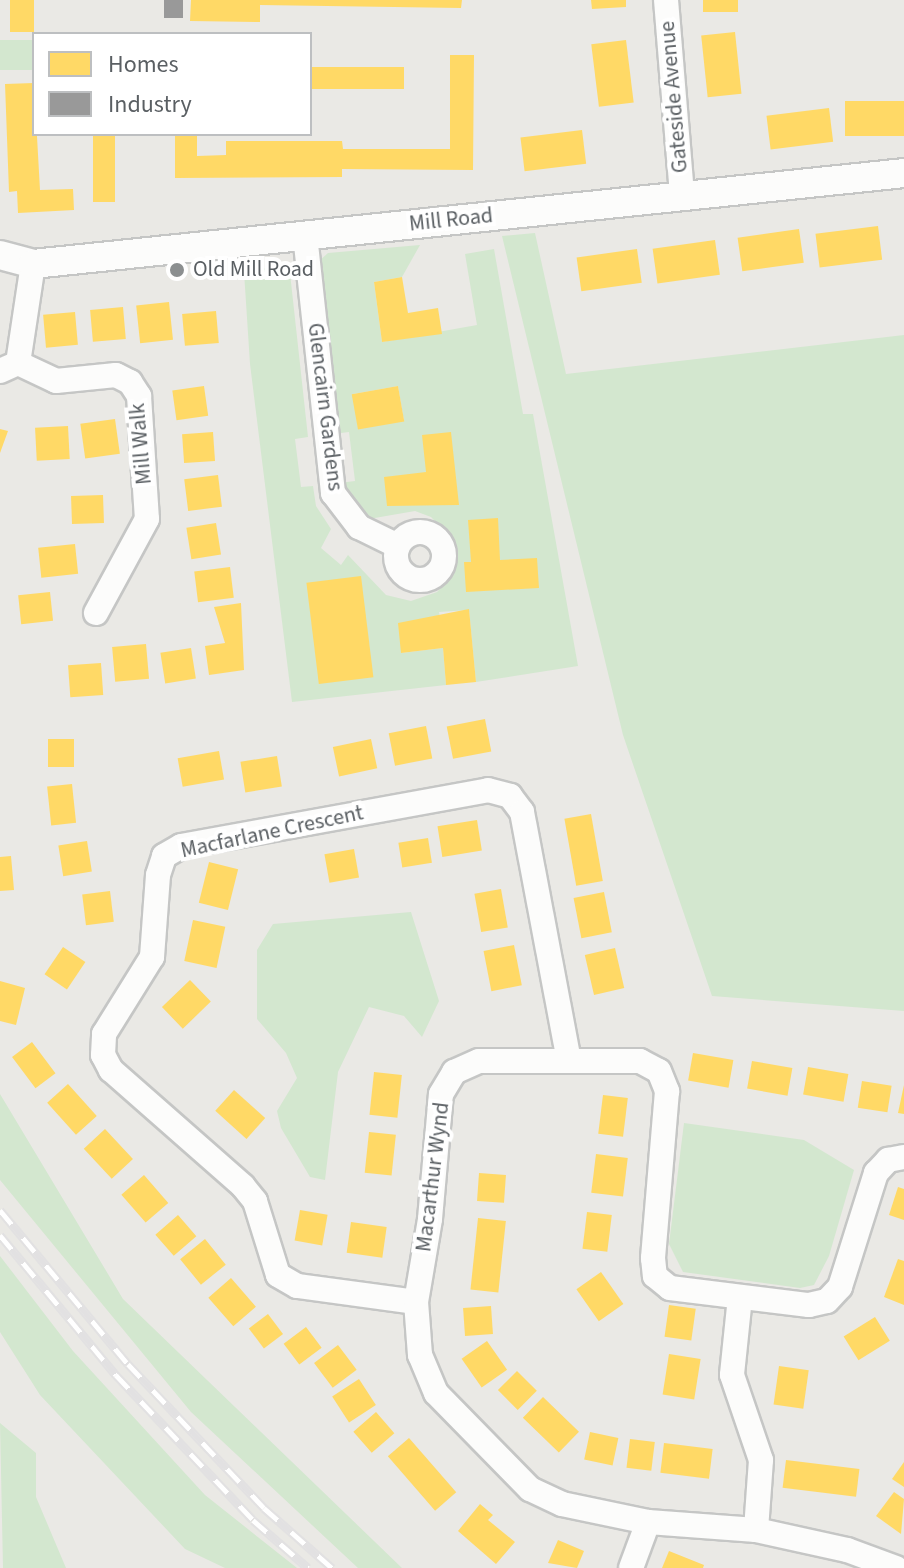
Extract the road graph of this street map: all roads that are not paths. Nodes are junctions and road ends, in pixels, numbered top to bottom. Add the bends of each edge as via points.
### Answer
1 (666, 0) edge
2 (904, 173) edge
3 (682, 195) junction
4 (305, 235) junction
5 (0, 255) edge
6 (33, 264) junction
7 (9, 367) edge
8 (398, 546) dead end
9 (96, 613) dead end
10 (569, 1060) junction
11 (904, 1157) edge
12 (740, 1297) junction
13 (416, 1302) junction
14 (648, 1522) junction
15 (756, 1530) junction
16 (631, 1568) edge
17 (896, 1568) edge

1 - 3 street, Gateside Avenue
2 - 3 street, Mill Road
3 - 4 street, Mill Road
4 - 6 street, Mill Road
4 - 8 street, Glencairn Gardens via 333,493 359,527
5 - 6 street, Mill Road
6 - 7 street
7 - 9 street, Mill Walk via 56,381 116,375 130,382 139,396 147,519
10 - 12 street, Macarthur Wynd via 640,1061 659,1071 667,1091 655,1276 670,1288
10 - 13 street, Macarthur Wynd via 479,1061 454,1072 441,1094
10 - 13 street, Macfarlane Crescent via 522,812 510,796 488,790 181,846 164,856 152,957 104,1034 103,1055 111,1070 243,1186 255,1201 278,1275 297,1286
11 - 12 street, Macarthur Wynd via 888,1160 876,1173 840,1287 827,1301 809,1305
12 - 15 street via 732,1375 761,1460
13 - 14 street, Macarthur Wynd via 420,1355 436,1393 530,1489 562,1504
14 - 15 street, Macarthur Wynd
14 - 16 street
15 - 17 street, Macarthur Wynd via 847,1550

